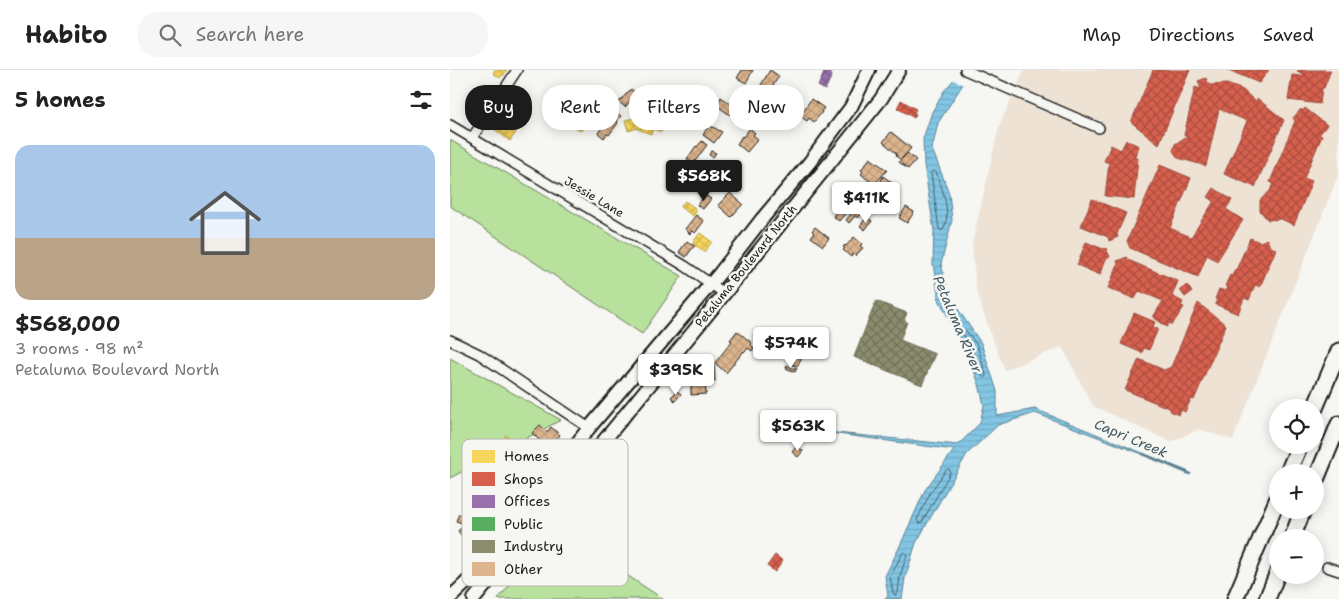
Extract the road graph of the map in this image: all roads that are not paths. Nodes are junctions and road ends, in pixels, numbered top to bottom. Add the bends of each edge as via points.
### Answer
1 (517, 70) edge
2 (869, 70) edge
3 (899, 70) edge
4 (965, 70) edge
5 (450, 125) edge
6 (1099, 128) dead end
7 (472, 138) junction
8 (711, 284) junction
9 (724, 293) junction
10 (450, 340) edge
11 (1339, 351) edge
12 (1319, 399) edge
13 (1339, 424) edge
14 (589, 428) junction
15 (580, 439) edge
16 (605, 439) edge
17 (1322, 464) edge
18 (1269, 519) edge
19 (1327, 567) dead end
20 (1339, 571) edge
21 (1273, 584) edge
22 (462, 586) edge
23 (485, 586) edge
24 (450, 598) edge
25 (474, 599) edge
26 (1235, 599) edge
27 (1266, 599) edge

1 - 7 street
2 - 8 main road, Petaluma Boulevard North via 851,107
3 - 9 main road, Petaluma Boulevard North via 881,99
4 - 6 street
5 - 7 street, Jessie Lane
7 - 8 street, Jessie Lane
8 - 9 street, Jessie Lane
8 - 14 main road, Petaluma Boulevard North
9 - 16 main road, Petaluma Boulevard North
10 - 14 street via 479,354
11 - 12 highway
13 - 17 highway
14 - 15 main road, Petaluma Boulevard North
18 - 26 highway
19 - 20 street
21 - 27 highway
22 - 24 main road, Petaluma Boulevard North
23 - 25 main road, Petaluma Boulevard North

